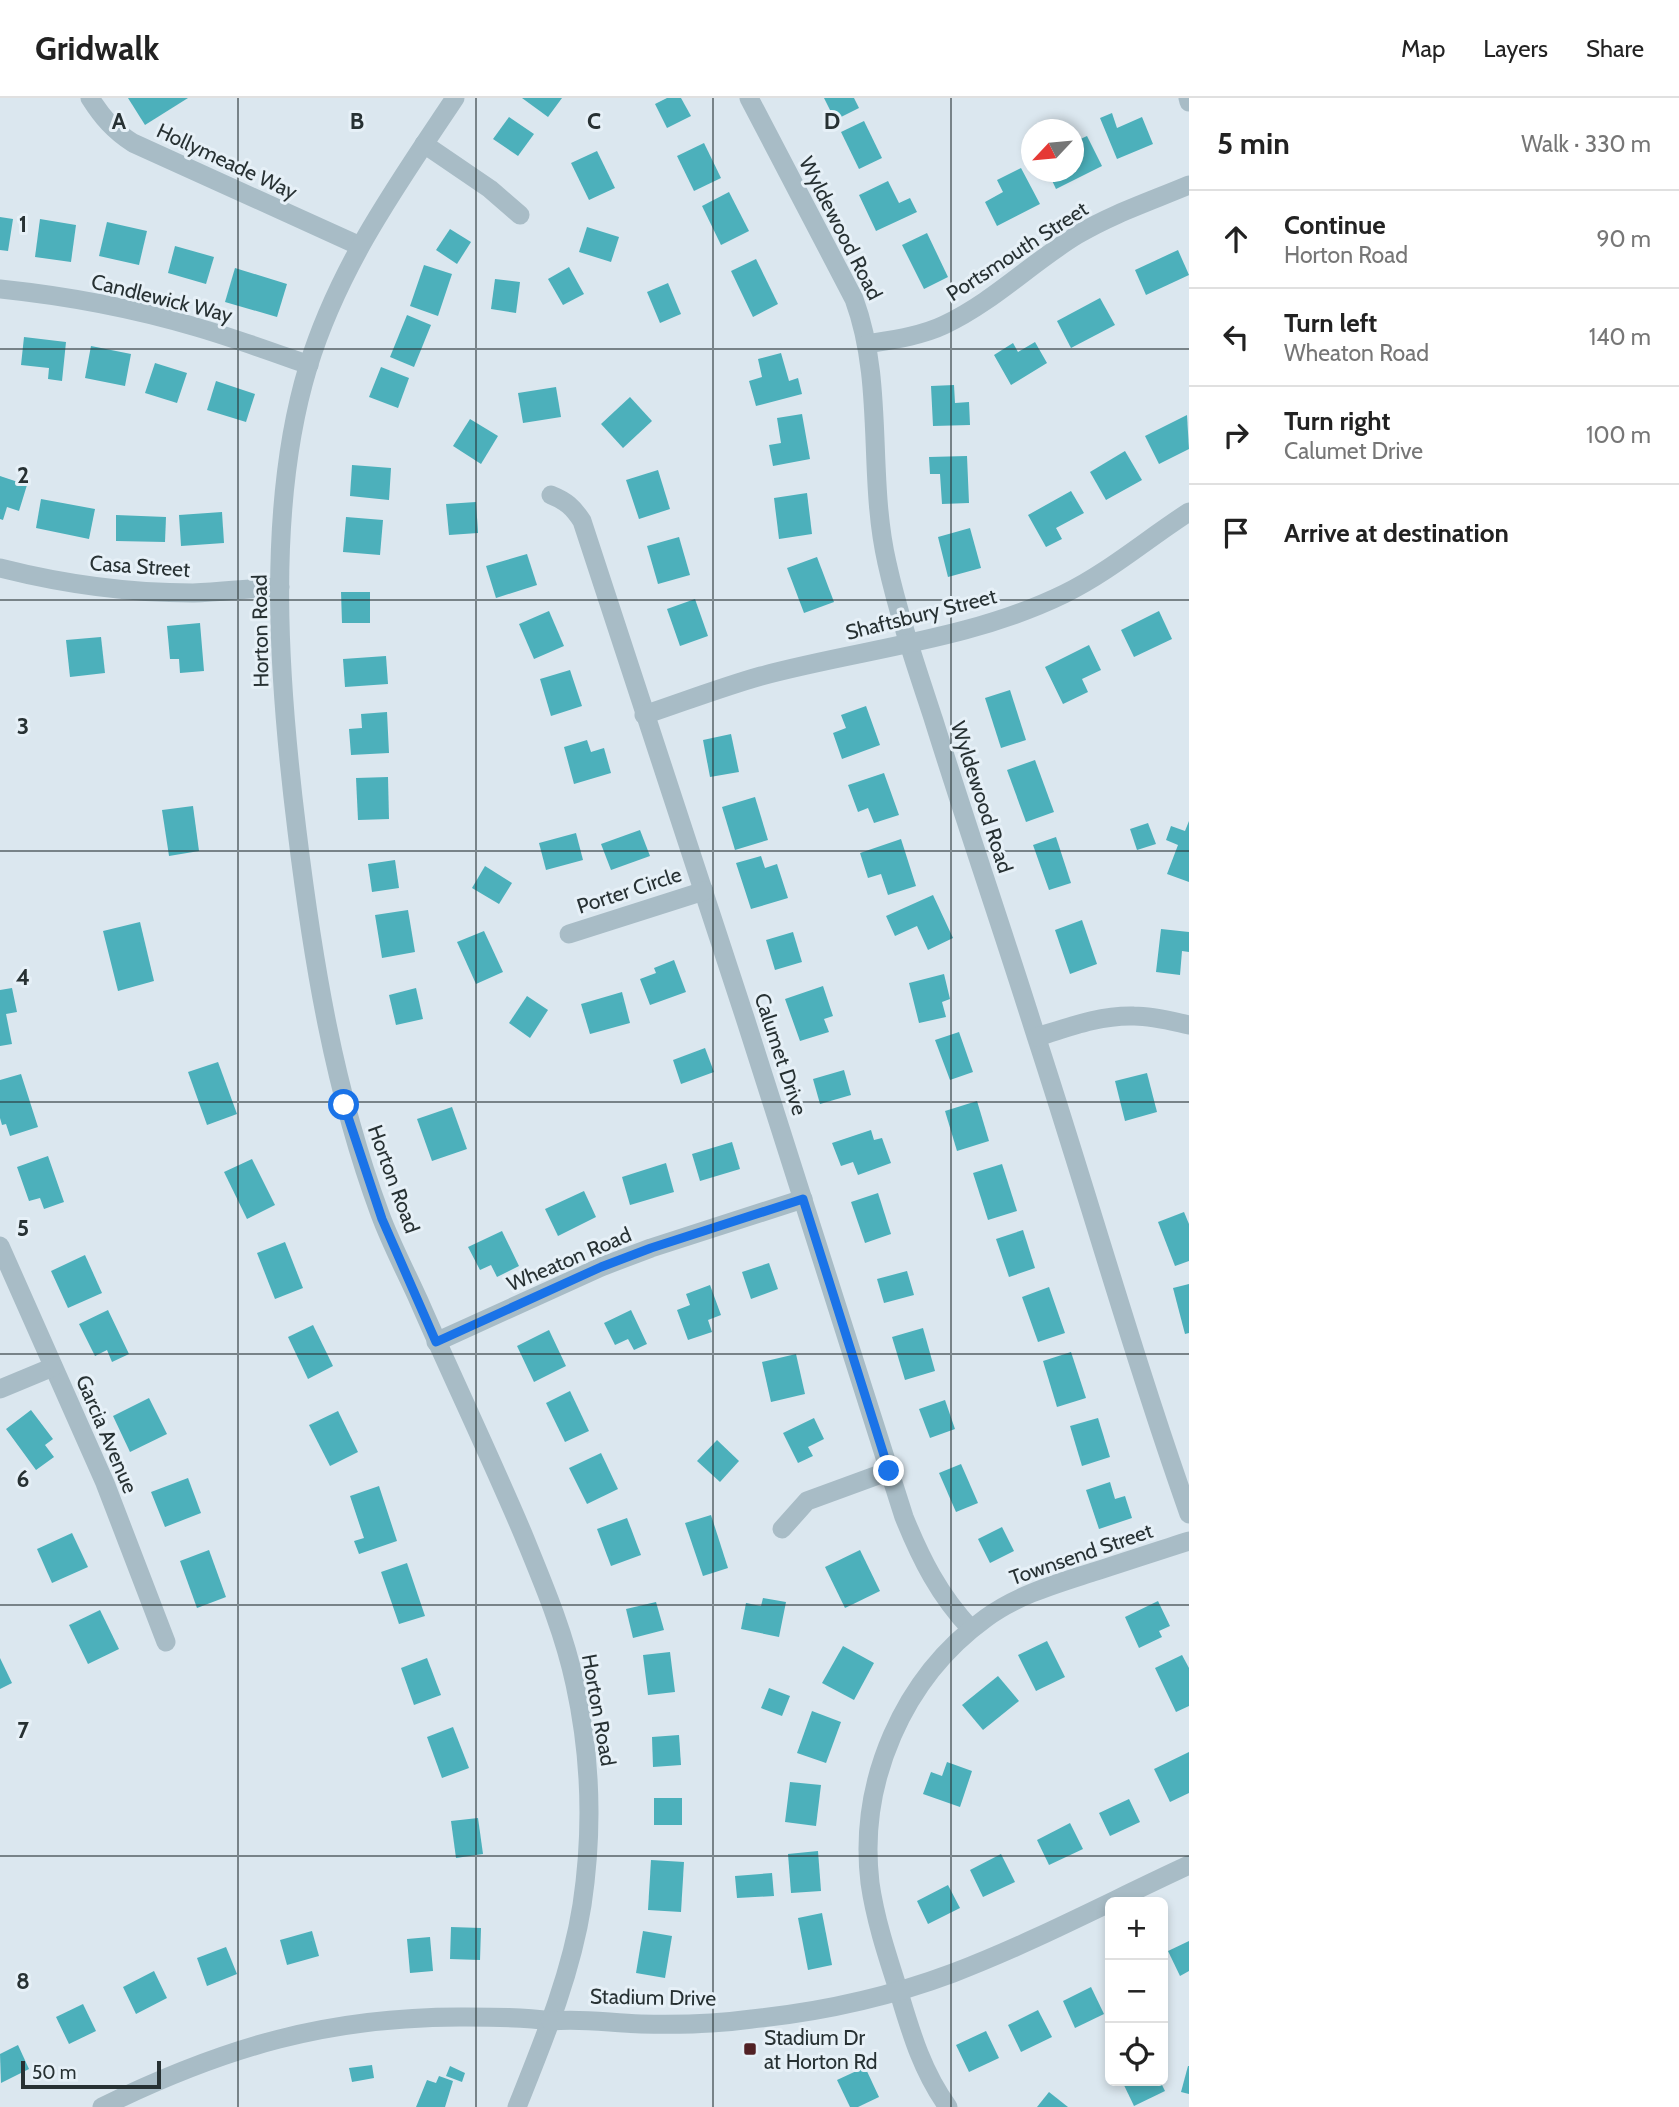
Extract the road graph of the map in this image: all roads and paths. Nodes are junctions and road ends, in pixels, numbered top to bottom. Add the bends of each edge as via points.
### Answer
1 (90, 98) edge
2 (455, 98) edge
3 (749, 98) edge
4 (424, 145) junction
5 (1189, 185) edge
6 (520, 215) dead end
7 (360, 246) junction
8 (0, 289) edge
9 (867, 344) junction
10 (309, 365) junction
11 (551, 495) dead end
12 (1189, 512) edge
13 (0, 568) edge
14 (279, 587) junction
15 (909, 642) junction
16 (644, 715) junction
17 (704, 891) junction
18 (569, 934) dead end
19 (1189, 1025) edge
20 (1037, 1037) junction
21 (803, 1199) junction
22 (0, 1246) edge
23 (436, 1342) junction
24 (54, 1367) junction
25 (0, 1389) edge
26 (889, 1471) junction
27 (1189, 1514) edge
28 (782, 1529) dead end
29 (1189, 1541) edge
30 (971, 1629) junction
31 (166, 1642) dead end
32 (1189, 1865) edge
33 (898, 1991) junction
34 (551, 2021) junction
35 (102, 2107) edge
36 (517, 2107) edge
37 (948, 2107) edge

1 - 7 street, Hollymeade Way via 103,119 133,143
2 - 4 street, Horton Road
3 - 9 street, Wyldewood Road via 854,299
4 - 6 street
4 - 7 street, Horton Road
5 - 9 street, Portsmouth Street via 1079,234 999,293 941,327
7 - 10 street, Horton Road
8 - 10 street, Candlewick Way via 111,305 197,327
9 - 15 street, Wyldewood Road via 882,534
10 - 14 street, Horton Road via 289,458
11 - 16 street, Calumet Drive via 565,500 582,521
12 - 15 street, Shaftsbury Street via 1063,594 984,625
13 - 14 street, Casa Street via 101,589 186,593
14 - 23 street, Horton Road via 290,778 305,901 333,1055 344,1105 382,1219
15 - 16 street, Shaftsbury Street via 760,676
15 - 20 street, Wyldewood Road
16 - 17 street, Calumet Drive
17 - 18 street, Porter Circle
17 - 21 street, Calumet Drive
19 - 20 street via 1120,1016 1088,1020
20 - 27 street, Wyldewood Road via 1108,1272
21 - 23 street, Wheaton Road via 601,1267
21 - 26 street, Calumet Drive
22 - 24 street, Garcia Avenue
23 - 34 street, Horton Road via 548,1595 575,1683 585,1744 589,1852 575,1944
24 - 25 street
24 - 31 street, Garcia Avenue
26 - 28 street via 807,1501
26 - 30 street, Calumet Drive via 921,1560 951,1608
29 - 30 street, Townsend Street via 1024,1596
30 - 33 street, Townsend Street via 938,1662 903,1711 882,1759 874,1794 870,1884
32 - 33 street, Stadium Drive via 1011,1948
33 - 34 street, Stadium Drive via 751,2020 669,2024 578,2018
33 - 37 street, Townsend Street via 925,2070
34 - 35 street, Stadium Drive via 428,2017 342,2025 229,2052
34 - 36 street, Horton Road

